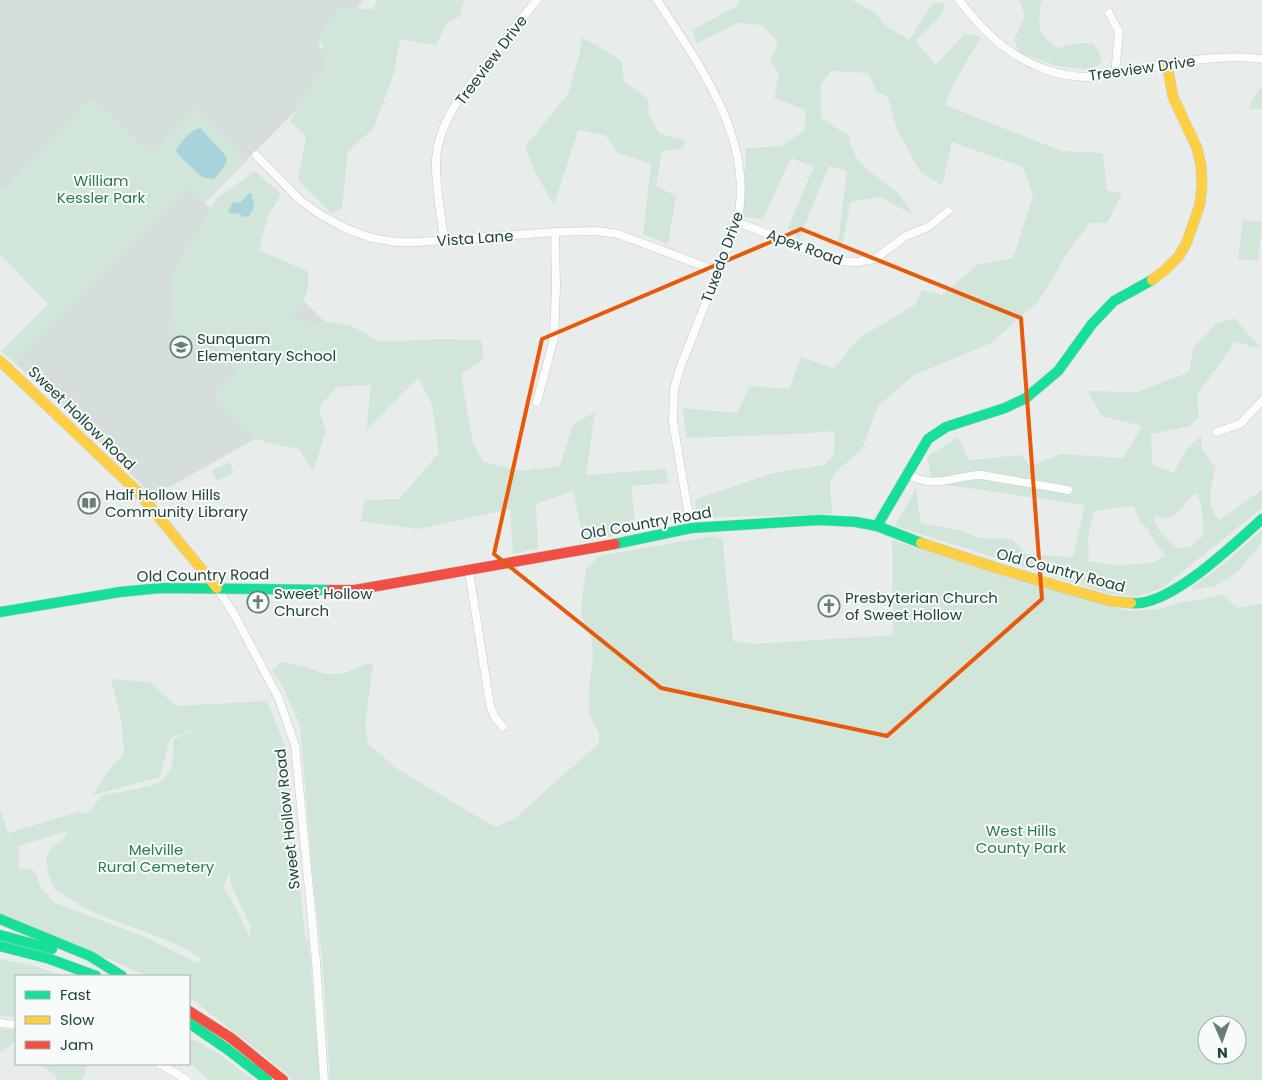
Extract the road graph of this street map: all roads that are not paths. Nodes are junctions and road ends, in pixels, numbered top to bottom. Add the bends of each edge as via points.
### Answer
1 (537, 0) edge
2 (658, 0) edge
3 (959, 0) edge
4 (1109, 13) dead end
5 (1262, 59) edge
6 (1167, 64) junction
7 (1115, 74) junction
8 (256, 155) dead end
9 (948, 211) dead end
10 (737, 222) junction
11 (554, 232) junction
12 (444, 240) junction
13 (717, 271) junction
14 (0, 361) edge
15 (1262, 401) edge
16 (537, 402) dead end
17 (1217, 432) dead end
18 (907, 474) junction
19 (1068, 490) dead end
20 (1262, 519) edge
21 (877, 526) junction
22 (691, 528) junction
23 (469, 571) junction
24 (216, 588) junction
25 (0, 612) edge
26 (503, 727) dead end
27 (0, 919) edge
28 (0, 935) edge
29 (0, 946) edge
30 (0, 955) edge
31 (85, 972) junction
32 (93, 975) edge
33 (121, 975) edge
34 (121, 975) edge
35 (190, 1012) edge
36 (0, 1024) edge
37 (15, 1024) edge
38 (190, 1025) edge
39 (162, 1065) edge
40 (187, 1080) edge
41 (266, 1080) edge
42 (283, 1080) edge
43 (324, 1080) edge

1 - 12 street, Treeview Drive via 466,88 441,136 436,159
2 - 10 street, Tuxedo Drive via 692,52 723,111 740,166
3 - 7 street, Treeview Drive via 1006,48 1044,70 1089,77
4 - 7 street via 1119,32
5 - 6 street, Treeview Drive via 1215,57
6 - 7 street, Treeview Drive
6 - 18 main road via 1174,97 1197,148 1201,165 1200,204 1179,256 1149,282 1114,301 1092,324 1058,371 1041,386 1005,408 946,426 928,439
8 - 12 street, Vista Lane via 301,201 347,229 396,242
9 - 10 street, Apex Road via 875,259 857,262 836,261
10 - 13 street, Tuxedo Drive
11 - 12 street, Vista Lane
11 - 13 street, Vista Lane via 618,234
11 - 16 street via 554,338
13 - 22 street, Tuxedo Drive via 674,390 674,432
14 - 24 main road, Sweet Hollow Road via 139,493
15 - 17 street via 1240,424
18 - 19 street via 919,481 936,482 981,475
18 - 21 main road
20 - 21 main road, Old Country Road via 1197,574 1167,594 1136,604 1000,570
21 - 22 main road, Old Country Road via 820,520
22 - 23 main road, Old Country Road
23 - 24 main road, Old Country Road via 355,590
23 - 26 street via 490,705
24 - 25 main road, Old Country Road via 120,592
24 - 43 street, Sweet Hollow Road via 234,614 279,699 295,745
27 - 33 main road via 90,956
28 - 34 main road via 74,956
29 - 31 main road
30 - 31 main road
31 - 32 main road
35 - 42 main road via 231,1038
36 - 37 street
38 - 41 main road
39 - 40 street

